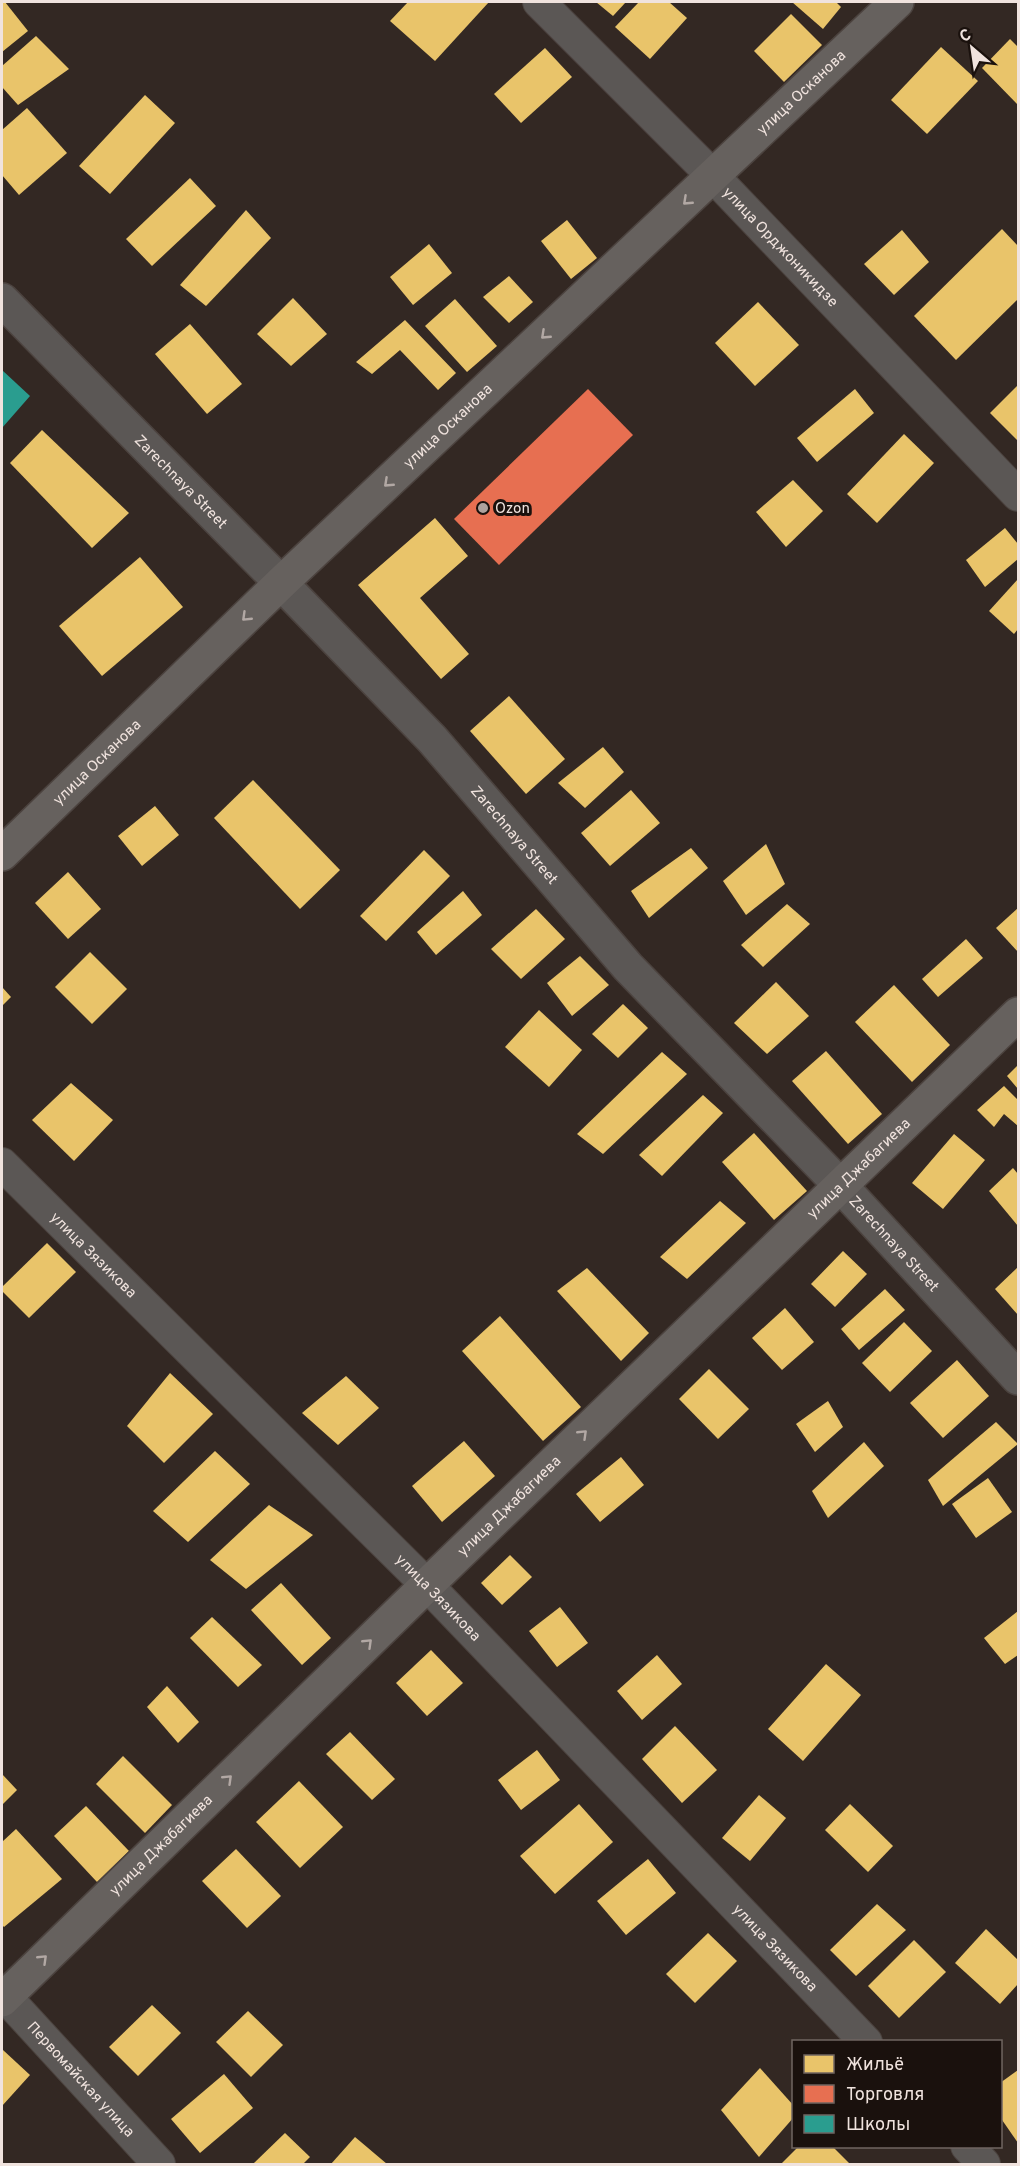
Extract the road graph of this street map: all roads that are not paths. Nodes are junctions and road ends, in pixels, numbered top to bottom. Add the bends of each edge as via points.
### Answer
1 (538, 2) edge
2 (897, 2) edge
3 (713, 176) junction
4 (2, 300) edge
5 (1018, 495) edge
6 (281, 583) junction
7 (2, 854) edge
8 (1018, 1014) edge
9 (2, 1164) edge
10 (840, 1185) junction
11 (1018, 1378) edge
12 (427, 1585) junction
13 (3, 1997) edge
14 (864, 2040) edge
15 (969, 2148) edge
16 (159, 2164) edge
17 (984, 2164) edge

1 - 3 street, улица Орджоникидзе
2 - 3 main road, улица Осканова
3 - 5 street, улица Орджоникидзе
3 -> 6 main road, улица Осканова
4 - 6 street, Zarechnaya Street
6 -> 7 main road, улица Осканова
6 - 10 street, Zarechnaya Street via 432,739 628,967
8 - 10 main road, улица Джабагиева
9 - 12 street, улица Зязикова
10 - 11 street, Zarechnaya Street
12 -> 10 main road, улица Джабагиева
13 -> 12 main road, улица Джабагиева
12 - 14 street, улица Зязикова
13 - 16 street, Первомайская улица
15 - 17 street

